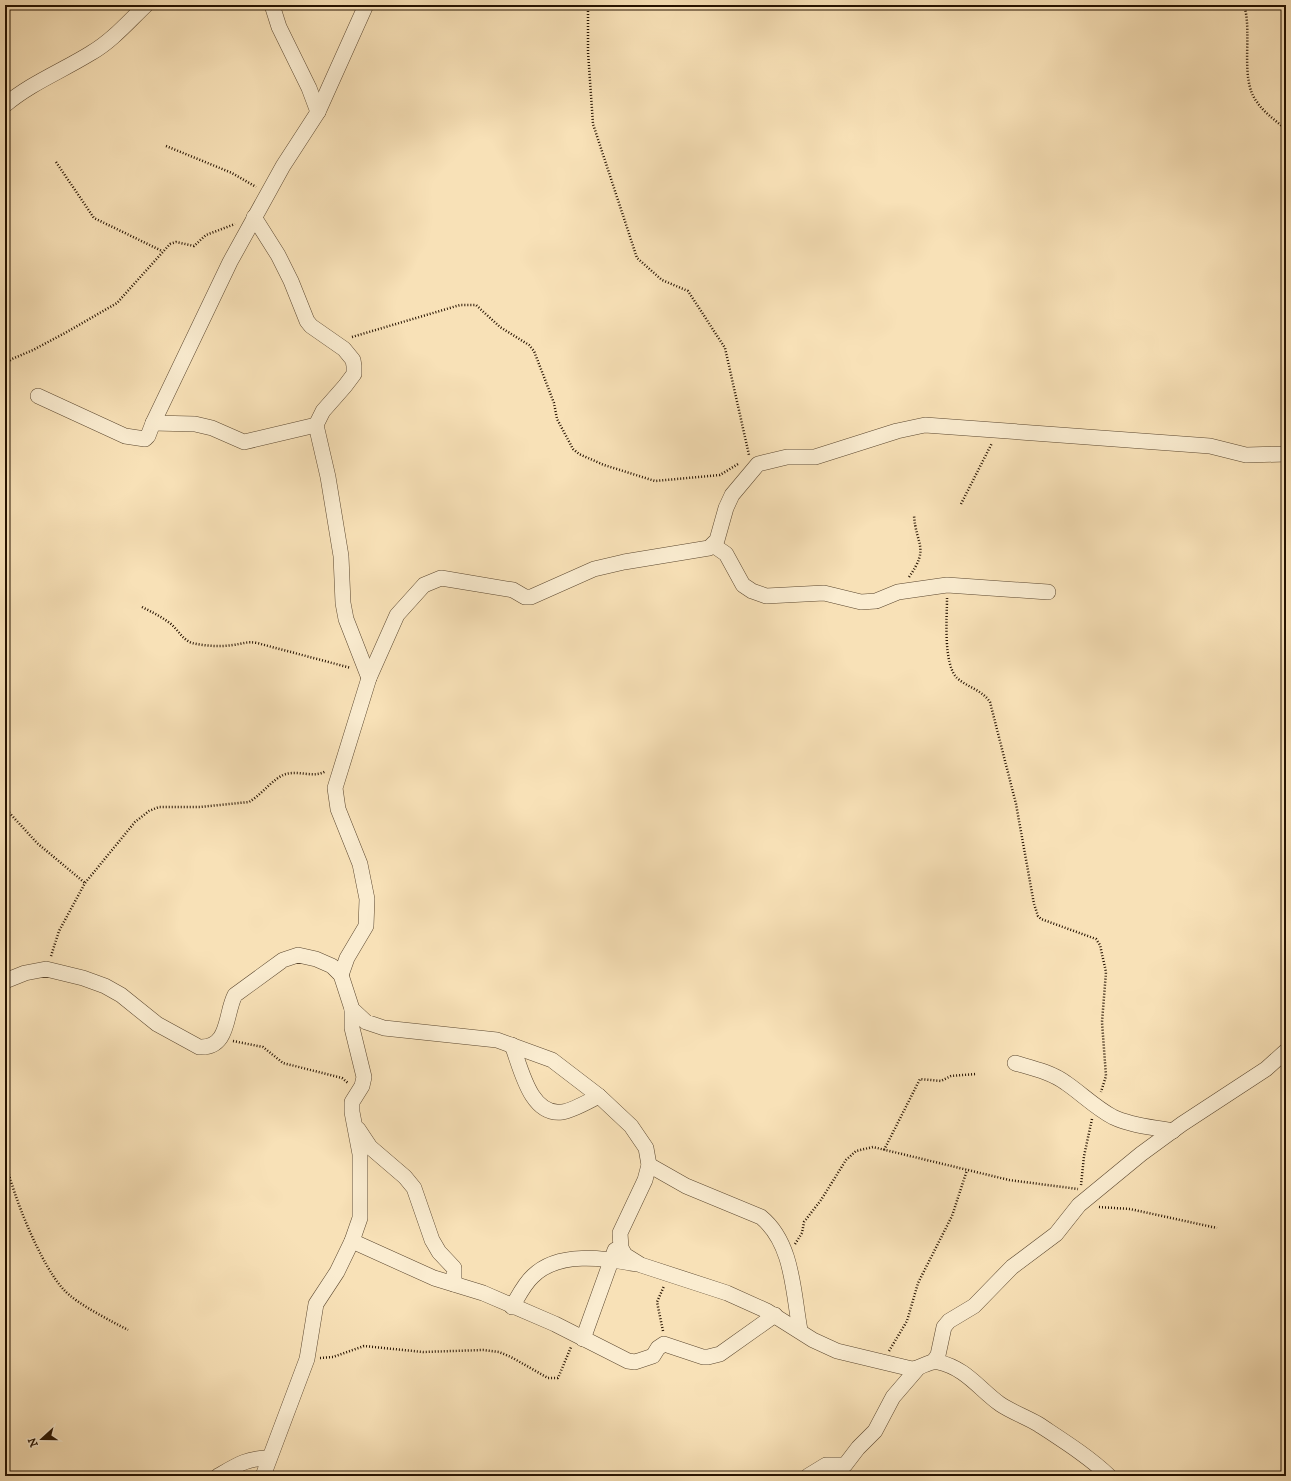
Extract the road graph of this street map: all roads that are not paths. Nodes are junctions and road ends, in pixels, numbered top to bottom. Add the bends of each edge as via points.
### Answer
1 (146, 5) edge
2 (272, 5) edge
3 (366, 5) edge
4 (5, 105) edge
5 (318, 112) junction
6 (254, 217) junction
7 (38, 396) dead end
8 (153, 423) junction
9 (316, 425) junction
10 (1286, 454) edge
11 (713, 546) junction
12 (1048, 592) dead end
13 (368, 675) junction
14 (341, 975) junction
15 (5, 981) edge
16 (352, 1009) junction
17 (512, 1045) junction
18 (1286, 1051) edge
19 (1014, 1064) dead end
20 (599, 1096) junction
21 (356, 1127) junction
22 (1173, 1131) junction
23 (649, 1165) junction
24 (619, 1239) junction
25 (352, 1241) junction
26 (611, 1259) junction
27 (641, 1265) junction
28 (454, 1284) junction
29 (512, 1307) junction
30 (775, 1315) junction
31 (800, 1330) junction
32 (580, 1338) junction
33 (934, 1361) junction
34 (918, 1368) junction
35 (269, 1458) junction
36 (218, 1476) edge
37 (263, 1476) edge
38 (808, 1476) edge
39 (1109, 1476) edge

1 - 4 street via 92,53 37,82
2 - 5 street via 279,27
3 - 5 street
5 - 6 street
6 - 8 street
6 - 9 street via 278,255 310,326 344,349 353,360 354,374 323,411
7 - 8 street via 125,436 145,439
8 - 9 street via 195,424 212,428 244,442
9 - 13 street via 328,477 341,556 345,613
10 - 11 street via 1246,455 1210,446 925,425 897,431 815,457 786,457 748,466 726,508
11 - 12 street via 726,554 743,584 752,591 766,596 824,593 861,602 876,601 898,592 947,585
11 - 13 street via 594,569 531,597 525,597 513,590 441,578 433,580 424,585 397,615
13 - 14 street via 335,788 338,809 360,864 368,899 366,926 347,958
14 - 15 street via 332,966 316,959 298,955 283,960 235,995 230,1003 226,1028 210,1046 199,1047 157,1024 121,995 105,986 46,969 25,973
14 - 16 street
16 - 17 street via 366,1022 384,1028 476,1037
16 - 21 street via 352,1028 364,1077 352,1102
17 - 20 street via 552,1060
17 - 20 street via 532,1097 539,1106 554,1112 563,1112
18 - 22 street via 1266,1069
19 - 22 street via 1043,1071 1065,1082 1112,1116 1129,1123
20 - 23 street via 631,1126 646,1148
21 - 25 street via 360,1154 360,1218
21 - 28 street via 370,1147 414,1188 432,1240 454,1268
22 - 33 street via 1079,1205 1056,1234 1012,1267 971,1309 947,1324 944,1327 938,1356
23 - 24 street
23 - 31 street via 686,1186 761,1217 771,1225 787,1258
24 - 26 street
24 - 27 street via 625,1255
25 - 28 street via 434,1278
25 - 35 street via 337,1272 316,1304 307,1359
26 - 27 street
26 - 29 street via 576,1259 543,1268 532,1277
26 - 32 street
27 - 30 street via 727,1293
28 - 29 street via 483,1293
29 - 32 street via 555,1324
30 - 31 street
30 - 32 street via 720,1354 708,1357 664,1344 653,1356 635,1362 628,1361
31 - 34 street via 813,1340 837,1351 912,1369
33 - 34 street
33 - 39 street via 946,1364 975,1380 1000,1404 1058,1438
34 - 38 street via 893,1397 875,1431 845,1465 826,1465
35 - 36 street via 244,1461
35 - 37 street

